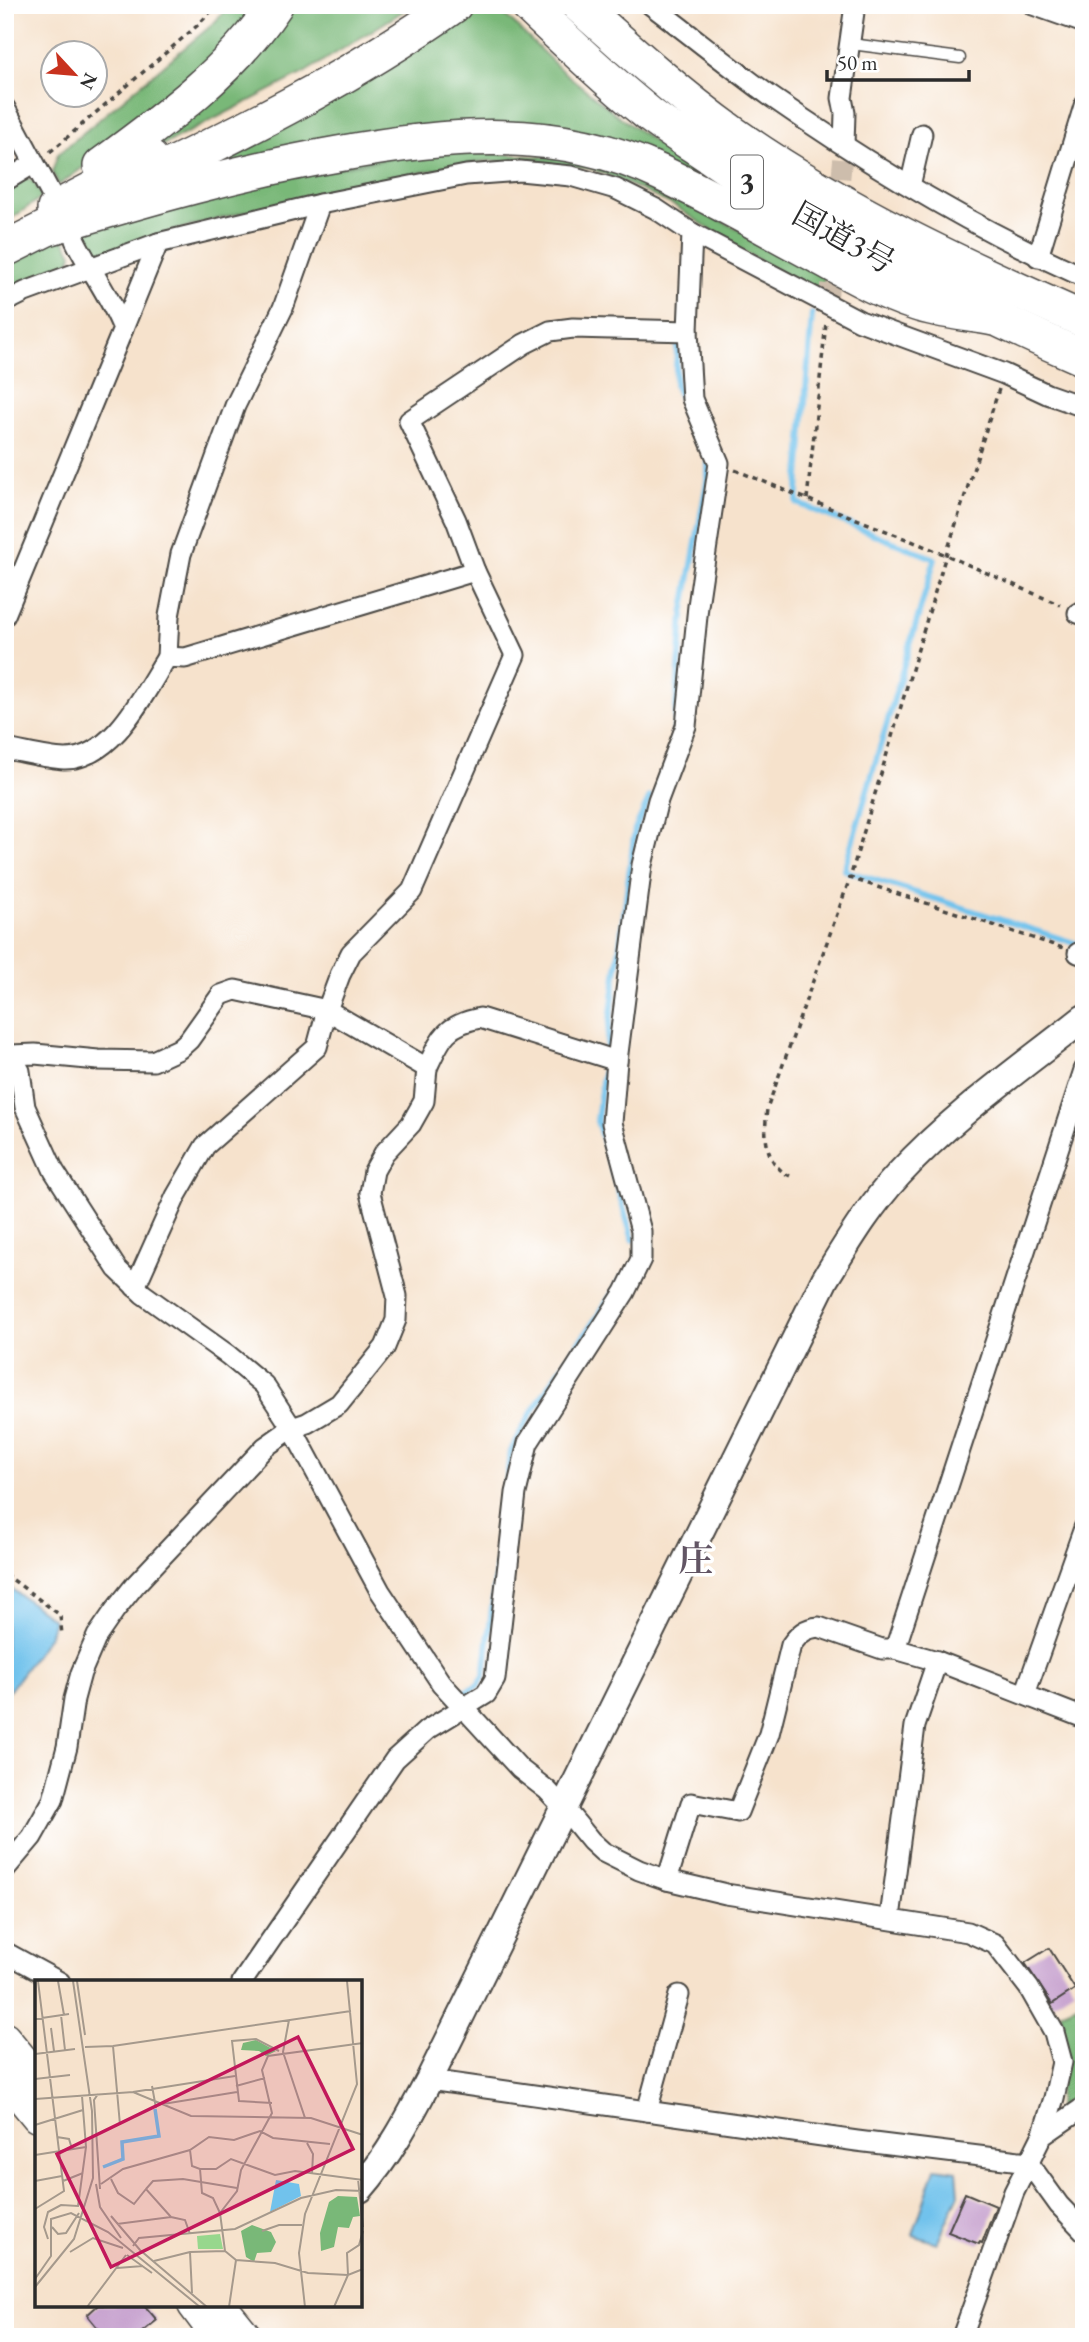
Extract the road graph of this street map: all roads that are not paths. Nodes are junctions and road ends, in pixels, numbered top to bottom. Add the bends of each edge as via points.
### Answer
1 (275, 5) edge
2 (427, 5) edge
3 (454, 5) edge
4 (528, 5) edge
5 (579, 5) edge
6 (595, 5) edge
7 (652, 5) edge
8 (855, 5) edge
9 (1033, 5) edge
10 (1084, 23) edge
11 (850, 44) junction
12 (960, 58) dead end
13 (642, 62) junction
14 (1084, 106) edge
15 (5, 108) edge
16 (922, 134) dead end
17 (1078, 143) edge
18 (844, 145) junction
19 (33, 164) junction
20 (5, 181) edge
21 (910, 186) junction
22 (320, 204) junction
23 (43, 224) edge
24 (692, 233) junction
25 (158, 243) junction
26 (5, 249) edge
27 (1038, 257) junction
28 (89, 269) junction
29 (1084, 277) edge
30 (5, 302) edge
31 (994, 318) junction
32 (1084, 320) edge
33 (123, 329) junction
34 (688, 331) junction
35 (1084, 358) edge
36 (1084, 407) edge
37 (475, 571) junction
38 (5, 615) edge
39 (167, 657) junction
40 (5, 749) edge
41 (327, 1010) junction
42 (1082, 1024) edge
43 (8, 1053) edge
44 (617, 1061) junction
45 (427, 1068) junction
46 (1084, 1070) edge
47 (135, 1287) junction
48 (292, 1428) junction
49 (1084, 1528) edge
50 (895, 1649) junction
51 (937, 1661) junction
52 (1025, 1694) junction
53 (464, 1707) junction
54 (1084, 1717) edge
55 (564, 1808) junction
56 (5, 1870) edge
57 (667, 1880) junction
58 (890, 1918) junction
59 (5, 1952) edge
60 (56, 1980) edge
61 (243, 1980) edge
62 (679, 1995) dead end
63 (5, 2038) edge
64 (35, 2075) edge
65 (5, 2078) edge
66 (429, 2080) junction
67 (1084, 2107) edge
68 (647, 2111) junction
69 (35, 2115) edge
70 (1042, 2136) junction
71 (1028, 2162) junction
72 (362, 2187) edge
73 (1084, 2231) edge
74 (196, 2307) edge
75 (226, 2324) edge
76 (962, 2337) edge

1 - 23 highway via 222,69 158,124 89,174
2 - 23 highway via 366,45
3 - 23 highway via 288,107
4 - 31 highway, 国道3号 / 3 via 652,116 766,195
5 - 13 highway, 3
6 - 13 highway
7 - 18 street via 769,95
8 - 11 street
9 - 10 street
11 - 12 lane
11 - 18 street via 842,98
13 - 32 highway, 国道3号 / 3 via 734,134 846,204 1002,284
14 - 17 street
15 - 19 street
16 - 21 street
17 - 27 street
18 - 21 street
19 - 20 street
19 - 23 street
21 - 27 street
22 - 24 street via 466,175 520,171 571,176 616,189
22 - 25 street
22 - 39 street via 283,308 235,406 181,554
23 - 26 highway
23 - 28 street
23 - 31 highway via 273,165 391,144 514,136 591,148 659,172 916,303
24 - 34 street
24 - 36 street via 860,321
25 - 28 street
25 - 33 street
27 - 29 street
28 - 30 street
28 - 33 street via 114,304
31 - 35 highway, 国道3号 / 3
33 - 38 street
34 - 37 street via 550,331 409,421
34 - 44 street via 692,399 719,463 686,726 658,800 642,865
37 - 39 street via 185,658
37 - 41 street via 515,655 412,891 352,954
39 - 40 street via 111,739 90,754 65,759
41 - 43 street via 235,990 221,995 179,1049 153,1061
41 - 45 street
41 - 47 street via 317,1048 205,1146 176,1196
42 - 55 street via 943,1131 899,1173 851,1236 795,1337
43 - 47 street via 20,1071 25,1107 54,1171 117,1269
44 - 45 street via 480,1018 464,1021 441,1037
44 - 53 street via 612,1123 641,1231 641,1259 625,1292 528,1443 516,1493 495,1679 486,1694
45 - 48 street via 424,1101 411,1124 384,1153 370,1193 397,1296 396,1320 385,1347 339,1404
46 - 50 street
47 - 48 street via 264,1385
48 - 53 street via 380,1591 441,1683
48 - 56 street via 265,1447 135,1585 97,1636 74,1699 53,1800 32,1837
49 - 52 street
50 - 51 street
50 - 57 street via 882,1650 819,1627 799,1634 791,1645 769,1734 738,1812 691,1803
51 - 52 street
51 - 58 street via 915,1726
52 - 54 street
53 - 55 street via 520,1769
53 - 61 street via 427,1730 395,1759
55 - 57 street via 603,1852
55 - 66 street
57 - 58 street via 726,1894
58 - 70 street via 968,1932 995,1944 1028,1988 1054,2032 1062,2062
59 - 60 street
62 - 68 street
63 - 64 main road
65 - 69 main road
66 - 68 street
66 - 72 street via 401,2133
67 - 70 street
68 - 71 street
70 - 71 street
71 - 73 street
71 - 76 street
74 - 75 main road

